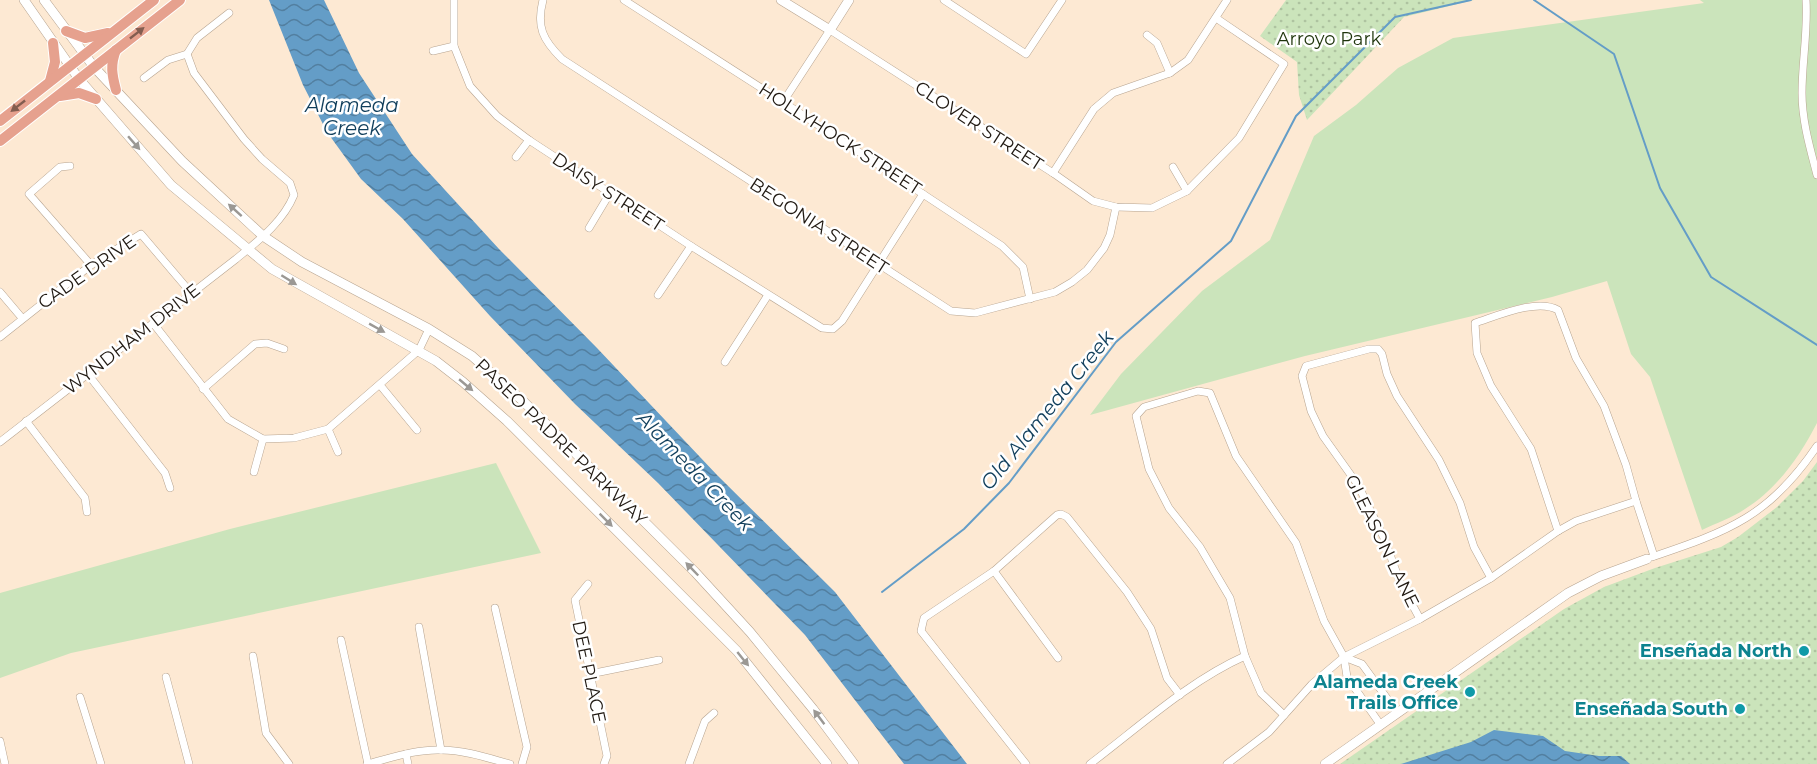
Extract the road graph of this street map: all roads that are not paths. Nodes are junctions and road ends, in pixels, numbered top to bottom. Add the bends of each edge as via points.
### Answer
1 (24, 0) edge
2 (44, 0) edge
3 (154, 0) edge
4 (180, 0) edge
5 (454, 0) edge
6 (543, 0) edge
7 (624, 0) edge
8 (781, 0) edge
9 (849, 0) edge
10 (944, 0) edge
11 (1062, 0) edge
12 (1227, 0) edge
13 (1806, 0) edge
14 (229, 13) dead end
15 (1216, 18) junction
16 (830, 30) junction
17 (66, 31) junction
18 (114, 31) junction
19 (1147, 35) dead end
20 (53, 43) junction
21 (454, 46) junction
22 (117, 49) junction
23 (433, 51) dead end
24 (84, 54) junction
25 (187, 54) junction
26 (69, 66) junction
27 (94, 67) junction
28 (1170, 73) junction
29 (79, 78) junction
30 (144, 78) dead end
31 (50, 81) junction
32 (116, 90) junction
33 (54, 98) junction
34 (96, 99) junction
35 (783, 102) junction
36 (0, 121) edge
37 (529, 140) junction
38 (0, 141) edge
39 (516, 157) dead end
40 (70, 165) dead end
41 (1173, 167) dead end
42 (1053, 173) junction
43 (1817, 175) edge
44 (1187, 191) junction
45 (610, 193) junction
46 (923, 194) junction
47 (1116, 207) junction
48 (589, 228) dead end
49 (263, 236) junction
50 (691, 246) junction
51 (246, 250) junction
52 (877, 264) junction
53 (91, 265) junction
54 (0, 292) edge
55 (192, 294) junction
56 (658, 295) dead end
57 (768, 295) junction
58 (1030, 299) junction
59 (22, 318) junction
60 (153, 323) junction
61 (429, 329) junction
62 (0, 337) edge
63 (284, 349) dead end
64 (419, 350) junction
65 (725, 362) dead end
66 (87, 373) junction
67 (380, 385) junction
68 (203, 388) junction
69 (26, 421) junction
70 (328, 429) junction
71 (417, 430) dead end
72 (263, 439) junction
73 (0, 442) edge
74 (1817, 446) edge
75 (338, 452) dead end
76 (254, 472) dead end
77 (170, 488) dead end
78 (1636, 501) junction
79 (87, 512) dead end
80 (1558, 531) junction
81 (1650, 557) junction
82 (994, 571) junction
83 (1491, 578) junction
84 (588, 584) dead end
85 (495, 608) dead end
86 (1420, 619) junction
87 (419, 627) dead end
88 (341, 640) dead end
89 (253, 656) dead end
90 (1245, 656) junction
91 (1344, 657) junction
92 (1058, 658) dead end
93 (659, 660) dead end
94 (590, 674) junction
95 (166, 677) dead end
96 (1180, 695) junction
97 (81, 697) dead end
98 (1397, 712) junction
99 (714, 713) dead end
100 (1284, 715) junction
101 (1380, 724) junction
102 (0, 741) edge
103 (441, 750) junction
104 (406, 754) junction
105 (5, 764) edge
106 (101, 764) edge
107 (189, 764) edge
108 (289, 764) edge
109 (368, 764) edge
110 (408, 764) edge
111 (510, 764) edge
112 (522, 764) edge
113 (604, 764) edge
114 (689, 764) edge
115 (827, 764) edge
116 (854, 764) edge
117 (1026, 764) edge
118 (1090, 764) edge
119 (1227, 764) edge
120 (1325, 764) edge

1 - 20 main road, PASEO PADRE PARKWAY
2 - 17 main road, PASEO PADRE PARKWAY
3 - 18 main road
22 -> 4 main road
5 - 21 street, DAISY STREET
6 - 52 street, BEGONIA STREET via 543,36 562,59
7 - 35 street, HOLLYHOCK STREET
8 - 16 main road, CLOVER STREET
9 - 16 main road
10 - 11 street via 1026,54
12 - 15 street
13 - 43 street via 1802,96
14 - 25 street via 197,38
15 - 28 street via 1188,60
15 - 44 street, CLOVER STREET via 1284,64 1239,138
16 - 35 street
16 - 42 street, CLOVER STREET
17 - 18 main road via 85,38
17 - 24 main road, PASEO PADRE PARKWAY
18 - 24 main road
19 - 28 street via 1156,43
20 - 26 main road, PASEO PADRE PARKWAY
20 - 31 main road via 55,62
21 - 23 street
21 - 37 street, DAISY STREET via 470,86 497,116
22 - 27 main road
22 - 32 main road via 112,60
24 - 26 main road
24 - 27 main road, PASEO PADRE PARKWAY
25 - 30 street via 168,60
25 - 49 street, WYNDHAM DRIVE via 194,73 244,139 290,183 294,195 288,209
26 - 29 main road, PASEO PADRE PARKWAY
26 - 31 main road
27 - 29 main road
27 - 32 main road, PASEO PADRE PARKWAY
28 - 42 street via 1113,93 1094,109
29 - 33 main road
29 - 34 main road, PASEO PADRE PARKWAY
31 -> 36 main road
49 -> 32 main road, PASEO PADRE PARKWAY via 182,161
33 - 34 main road via 79,93
33 - 38 main road
34 -> 51 main road, PASEO PADRE PARKWAY via 171,185
35 - 46 street, HOLLYHOCK STREET
37 - 39 street
37 - 45 street, DAISY STREET
40 - 53 street via 60,167 29,194
41 - 44 street
42 - 47 street, CLOVER STREET via 1093,201
44 - 47 street, CLOVER STREET via 1152,208
45 - 48 street
45 - 50 street, DAISY STREET
46 - 52 street
46 - 58 street, HOLLYHOCK STREET via 1002,246 1023,267
47 - 58 street, BEGONIA STREET via 1104,248 1087,270 1055,292
49 - 51 street, WYNDHAM DRIVE
49 - 61 main road, PASEO PADRE PARKWAY via 302,262
50 - 56 street
50 - 57 street, DAISY STREET
51 - 55 street, WYNDHAM DRIVE
51 -> 64 main road, PASEO PADRE PARKWAY via 298,286
52 - 57 street, DAISY STREET via 833,329 822,328
52 - 58 street, BEGONIA STREET via 951,310 975,313
53 - 55 street, CADE DRIVE via 141,234
53 - 59 street, CADE DRIVE
54 - 59 street
55 - 60 street, WYNDHAM DRIVE
57 - 65 street
59 - 62 street, CADE DRIVE
60 - 66 street, WYNDHAM DRIVE
60 - 68 street
61 - 64 street
116 -> 61 main road, PASEO PADRE PARKWAY via 750,632 695,572 524,402 472,356
63 - 68 street via 267,343 255,344
64 - 67 street
64 -> 115 main road, PASEO PADRE PARKWAY via 507,421 736,651
66 - 69 street, WYNDHAM DRIVE
66 - 77 street via 165,473
67 - 70 street
67 - 71 street
68 - 72 street via 228,419
69 - 73 street, WYNDHAM DRIVE
69 - 79 street via 85,498
70 - 72 street via 294,438
70 - 75 street
72 - 76 street
74 - 81 street via 1791,481 1755,513 1716,535
78 - 80 street
78 - 80 street via 1604,406 1576,358 1558,310 1540,305 1475,323 1478,353 1491,386 1531,449
78 - 81 street
80 - 83 street
81 - 98 main road via 1568,593
82 - 92 street
82 - 96 street via 1057,515 1068,517 1127,592 1150,629 1167,678
82 - 117 street via 924,618 921,631
83 - 86 street
83 - 86 street, GLEASON LANE via 1474,547 1456,494 1397,396 1378,349 1306,366 1302,376 1311,411 1323,436 1358,485
84 - 94 street, DEE PLACE via 575,600
85 - 112 street via 527,747
86 - 91 street
87 - 103 street
88 - 109 street
89 - 108 street via 266,733
90 - 91 street via 1230,598 1200,547 1169,508 1149,469 1136,416 1144,407 1198,391 1210,393 1236,456 1296,543 1324,621
90 - 96 street
90 - 100 street via 1262,693
91 - 98 street via 1362,664
91 - 100 street
91 - 101 street via 1347,677
93 - 94 street
94 - 113 street, DEE PLACE via 607,756
95 - 107 street
96 - 118 street
97 - 106 street
98 - 101 main road
99 - 114 street via 705,721
100 - 119 street via 1269,732
101 - 120 main road
102 - 105 street
103 - 104 street
103 - 111 street via 476,754
104 - 109 street
104 - 110 street

